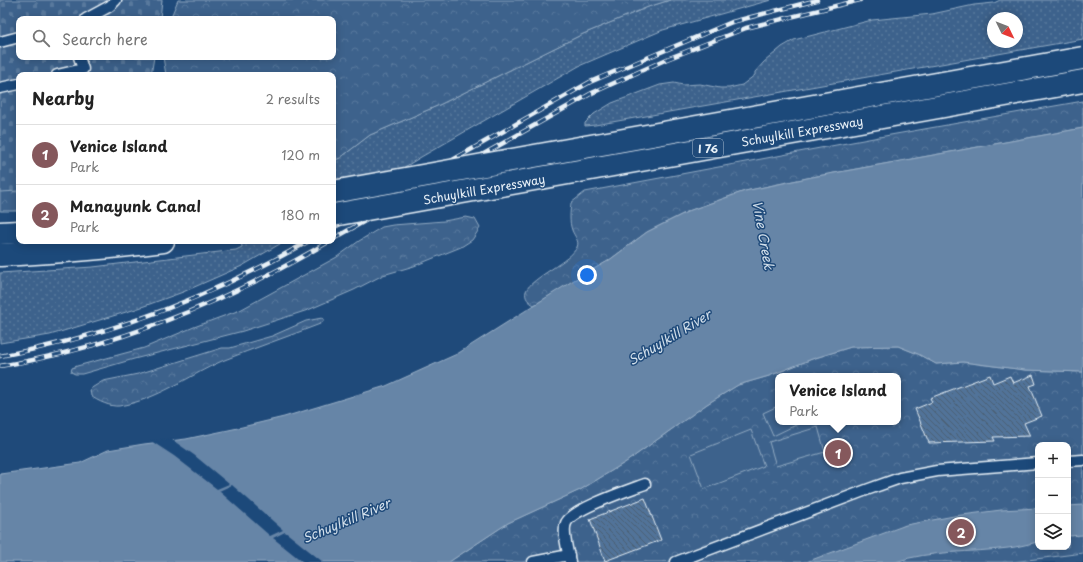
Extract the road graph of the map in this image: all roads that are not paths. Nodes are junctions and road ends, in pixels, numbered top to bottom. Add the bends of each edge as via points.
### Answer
1 (116, 0) edge
2 (92, 16) edge
3 (16, 38) edge
4 (0, 42) edge
5 (1083, 58) edge
6 (80, 60) edge
7 (70, 72) edge
8 (1083, 81) edge
9 (16, 85) edge
10 (0, 88) edge
11 (336, 191) edge
12 (336, 214) edge
13 (16, 232) edge
14 (0, 233) edge
15 (140, 244) edge
16 (0, 255) edge
17 (1083, 460) edge
18 (1071, 461) edge
19 (1035, 463) edge
20 (645, 484) dead end
21 (569, 559) edge
22 (533, 562) edge
23 (676, 562) edge

1 - 2 lane
3 - 4 lane
5 - 11 highway, Schuylkill Expressway / I 76, bridge
6 - 7 lane via 83,69
8 - 12 highway, Schuylkill Expressway / I 76, bridge
9 - 10 lane
13 - 14 highway
15 - 16 highway
17 - 18 lane
19 - 23 lane via 937,471 900,478
20 - 21 lane via 597,502 572,515 565,524
21 - 22 lane

